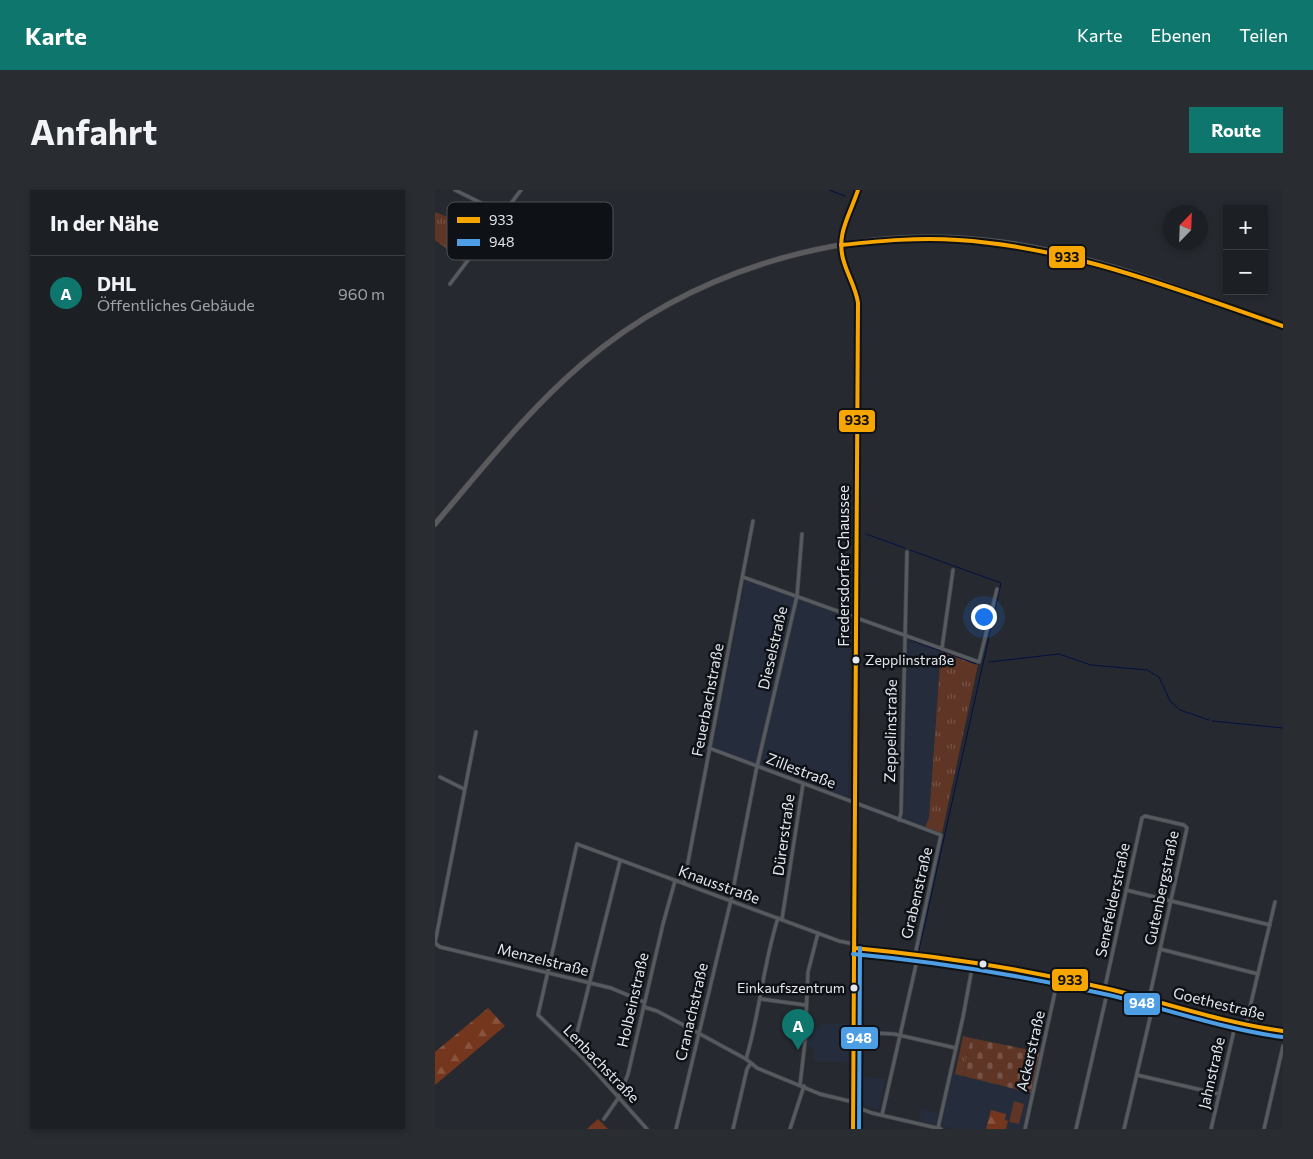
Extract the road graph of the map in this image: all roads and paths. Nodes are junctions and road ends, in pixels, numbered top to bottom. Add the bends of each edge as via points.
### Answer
1 (455, 190) edge
2 (521, 190) edge
3 (858, 190) edge
4 (479, 202) edge
5 (512, 202) edge
6 (841, 245) junction
7 (468, 260) edge
8 (450, 284) dead end
9 (1283, 326) edge
10 (753, 521) dead end
11 (435, 524) edge
12 (802, 534) dead end
13 (907, 552) dead end
14 (953, 570) dead end
15 (743, 577) junction
16 (997, 589) dead end
17 (797, 596) junction
18 (857, 617) junction
19 (905, 635) junction
20 (943, 648) junction
21 (476, 732) dead end
22 (709, 748) junction
23 (757, 766) junction
24 (440, 777) dead end
25 (803, 784) junction
26 (464, 789) junction
27 (855, 804) junction
28 (1143, 816) joint
29 (899, 820) junction
30 (942, 836) joint
31 (620, 861) junction
32 (675, 881) junction
33 (684, 883) junction
34 (1126, 890) junction
35 (731, 900) junction
36 (1171, 900) junction
37 (1275, 902) dead end
38 (780, 919) junction
39 (1270, 926) junction
40 (818, 933) junction
41 (435, 942) edge
42 (854, 946) junction
43 (1160, 949) junction
44 (917, 956) junction
45 (973, 963) junction
46 (547, 972) junction
47 (1258, 974) junction
48 (1058, 978) junction
49 (591, 983) junction
50 (1106, 988) junction
51 (761, 999) junction
52 (1152, 1000) junction
53 (645, 1002) junction
54 (805, 1006) junction
55 (643, 1007) junction
56 (1236, 1021) junction
57 (1246, 1024) junction
58 (1283, 1031) edge
59 (854, 1032) junction
60 (698, 1034) junction
61 (900, 1035) junction
62 (1283, 1046) edge
63 (956, 1048) junction
64 (573, 1049) junction
65 (746, 1059) junction
66 (751, 1063) junction
67 (1137, 1075) junction
68 (800, 1084) junction
69 (804, 1086) junction
70 (1219, 1094) junction
71 (619, 1097) junction
72 (853, 1104) junction
73 (882, 1115) junction
74 (604, 1119) dead end
75 (647, 1129) edge
76 (676, 1129) edge
77 (733, 1129) edge
78 (790, 1129) edge
79 (853, 1129) edge
80 (939, 1129) edge
81 (1025, 1129) edge
82 (1076, 1129) edge
83 (1124, 1129) edge
84 (1211, 1129) edge
85 (1264, 1129) edge

1 - 4 street
2 - 5 street
3 - 6 main road, Fredersdorfer Chaussee via 843,226
6 - 9 main road via 916,237 971,239 1031,247 1107,266
6 - 11 main road via 765,263 716,282 654,313 619,336 543,400
6 - 18 main road, Fredersdorfer Chaussee via 842,258 856,288 858,303
7 - 8 street
10 - 15 street, Feuerbachstraße
12 - 17 street, Dieselstraße
13 - 19 street, Zeppelinstraße
14 - 20 street
15 - 17 street
15 - 22 street, Feuerbachstraße
16 - 20 street via 979,662
17 - 18 street
17 - 23 street, Dieselstraße
18 - 19 street
18 - 27 main road, Fredersdorfer Chaussee
19 - 20 street
19 - 29 street, Zeppelinstraße
21 - 26 street
22 - 23 street, Zillestraße
22 - 33 street, Feuerbachstraße
23 - 25 street, Zillestraße
23 - 35 street, Dieselstraße
24 - 26 street
25 - 27 street, Zillestraße
25 - 38 street, Dürerstraße via 795,848
26 - 41 street
27 - 29 street, Zillestraße
27 - 42 main road, Fredersdorfer Chaussee
28 - 34 street, Senefelderstraße
28 - 36 street, Gutenbergstraße via 1186,826
29 - 30 street, Zillestraße
30 - 44 street, Grabenstraße
31 - 32 street, Knausstraße
31 - 46 street, Knausstraße via 577,844
31 - 49 street
32 - 33 street, Knausstraße
32 - 53 street, Holbeinstraße
33 - 35 street, Knausstraße
34 - 36 street
34 - 50 street, Senefelderstraße
35 - 38 street, Knausstraße
35 - 60 street, Cranachstraße
36 - 39 street
36 - 43 street, Gutenbergstraße
37 - 39 street
38 - 40 street, Knausstraße
38 - 51 street, Dürerstraße via 771,942
39 - 47 street
40 - 42 street, Knausstraße
40 - 54 street via 808,972
41 - 46 street, Menzelstraße via 440,947
42 - 44 main road, Goethestraße
42 - 59 main road, Fredersdorfer Chaussee
43 - 47 street
43 - 52 street, Gutenbergstraße
44 - 45 main road, Goethestraße
44 - 61 street, Grabenstraße
45 - 48 main road, Goethestraße
45 - 63 street
46 - 49 street, Menzelstraße
46 - 64 street, Lenbachstraße via 538,1015
47 - 57 street
48 - 50 main road, Goethestraße
48 - 81 street, Ackerstraße
49 - 53 street, Menzelstraße
49 - 64 street
50 - 52 main road, Goethestraße
50 - 82 street, Senefelderstraße
51 - 54 street
51 - 65 street, Dürerstraße
52 - 56 main road, Goethestraße
52 - 67 street, Gutenbergstraße
53 - 55 street, Holbeinstraße
54 - 68 street
55 - 60 street
55 - 71 street, Holbeinstraße via 628,1074
56 - 57 main road, Goethestraße
56 - 70 street, Jahnstraße
57 - 58 main road, Goethestraße
59 - 61 street
59 - 72 main road, Fredersdorfer Chaussee
60 - 65 street
60 - 76 street, Cranachstraße
61 - 63 street
61 - 73 street, Grabenstraße
62 - 85 street
63 - 80 street
64 - 71 street, Lenbachstraße
65 - 66 street
66 - 68 street
66 - 77 street
67 - 70 street
67 - 83 street, Gutenbergstraße
68 - 69 street
69 - 72 street
69 - 78 street
70 - 84 street, Jahnstraße
71 - 74 street, Holbeinstraße
71 - 75 street, Lenbachstraße
72 - 73 street
72 - 79 main road, Fredersdorfer Chaussee
73 - 80 street

